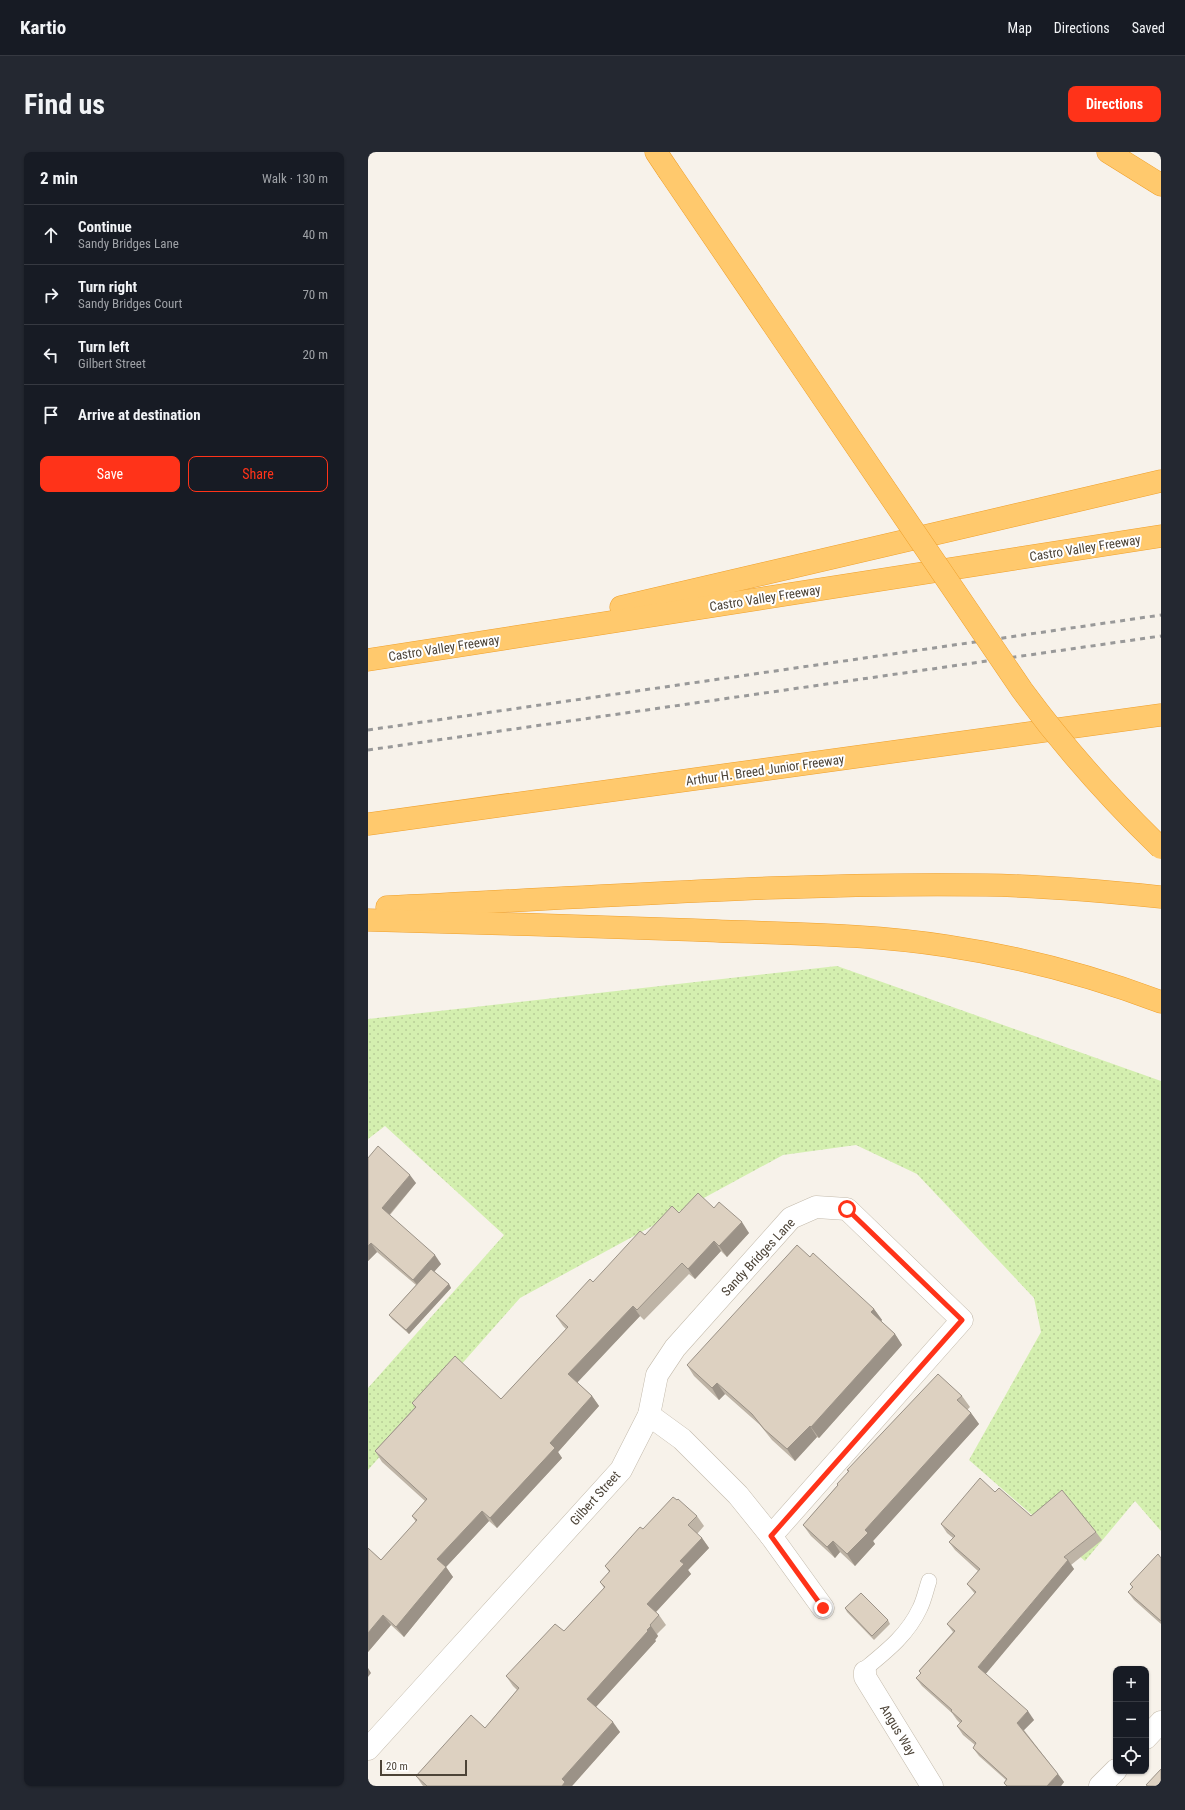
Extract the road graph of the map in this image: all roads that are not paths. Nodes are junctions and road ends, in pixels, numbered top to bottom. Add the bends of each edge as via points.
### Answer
1 (656, 152) edge
2 (1108, 152) edge
3 (1161, 185) edge
4 (1161, 481) edge
5 (1161, 536) edge
6 (449, 648) junction
7 (368, 660) edge
8 (1161, 714) edge
9 (368, 824) edge
10 (1161, 848) edge
11 (1161, 897) edge
12 (368, 908) edge
13 (368, 920) edge
14 (1161, 1002) edge
15 (649, 1415) junction
16 (771, 1536) junction
17 (929, 1582) dead end
18 (823, 1608) dead end
19 (865, 1672) joint
20 (1161, 1722) edge
21 (1149, 1735) edge
22 (368, 1749) edge
23 (1113, 1773) edge
24 (932, 1786) edge
25 (1100, 1786) edge

1 - 10 highway, bridge via 1022,690 1080,764
2 - 3 highway
4 - 6 highway
5 - 6 highway, Castro Valley Freeway
6 - 7 highway, Castro Valley Freeway
8 - 9 highway, Arthur H. Breed Junior Freeway
11 - 12 highway via 1019,886 899,885 736,890
13 - 14 highway via 822,935 916,942 1038,964
15 - 16 street via 682,1439 738,1495
15 - 16 street, Sandy Bridges Lane via 657,1375 675,1348 791,1218 816,1207 847,1209 962,1320
15 - 22 street, Gilbert Street via 621,1470
16 - 18 street
17 - 19 lane via 921,1607 910,1626 898,1641 866,1668
19 - 24 street, Angus Way
20 - 21 street
23 - 25 street

